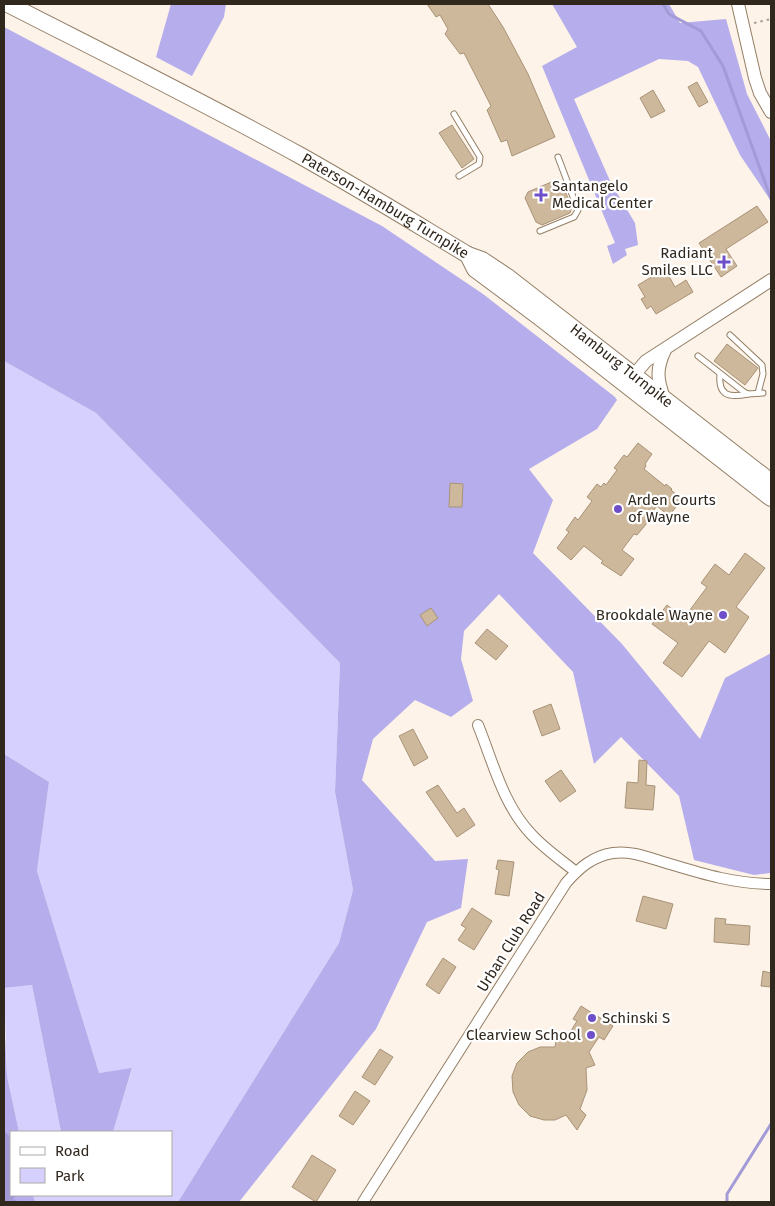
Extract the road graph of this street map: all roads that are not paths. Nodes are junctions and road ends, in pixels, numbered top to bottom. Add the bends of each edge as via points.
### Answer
1 (8, 4) edge
2 (738, 4) edge
3 (771, 112) edge
4 (454, 114) dead end
5 (558, 157) dead end
6 (459, 176) dead end
7 (540, 231) dead end
8 (468, 255) joint
9 (771, 280) edge
10 (730, 335) dead end
11 (665, 350) junction
12 (698, 356) dead end
13 (720, 374) junction
14 (631, 381) junction
15 (748, 394) junction
16 (664, 398) junction
17 (770, 480) edge
18 (771, 498) edge
19 (478, 725) dead end
20 (576, 872) junction
21 (771, 884) edge
22 (363, 1202) edge

1 - 8 main road, Paterson-Hamburg Turnpike via 229,117 382,202
2 - 3 street via 754,78
4 - 6 lane via 480,157 479,164
5 - 7 lane via 578,210 574,217
8 - 14 main road, Hamburg Turnpike via 509,278
9 - 11 street
10 - 15 lane via 762,365 761,393
11 - 14 street via 646,361
11 - 16 street via 658,370 658,384
12 - 13 lane
13 - 15 lane
13 - 15 lane via 720,385 728,395
14 - 16 main road, Hamburg Turnpike
14 - 18 main road
16 - 17 main road, Hamburg Turnpike
19 - 20 street via 503,790 519,820 544,847
20 - 21 street, Urban Club Road via 599,856 628,852 717,878
20 - 22 street, Urban Club Road

